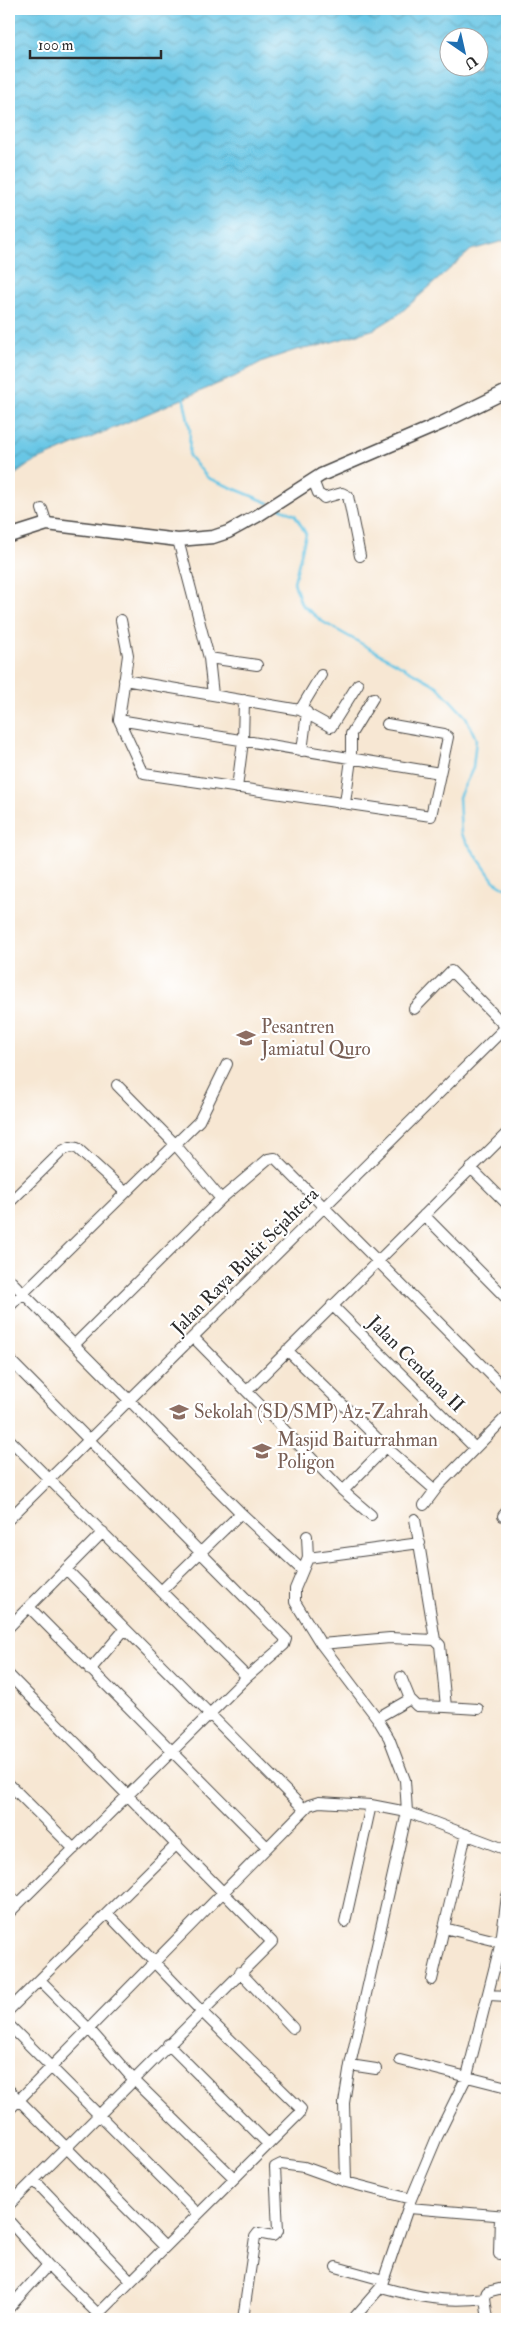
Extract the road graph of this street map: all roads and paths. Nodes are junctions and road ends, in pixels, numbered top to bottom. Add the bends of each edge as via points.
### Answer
1 (507, 391) edge
2 (313, 480) junction
3 (42, 509) dead end
4 (47, 524) junction
5 (9, 536) edge
6 (178, 540) junction
7 (360, 556) dead end
8 (121, 620) dead end
9 (209, 658) junction
10 (257, 665) dead end
11 (321, 675) dead end
12 (124, 680) junction
13 (358, 684) dead end
14 (212, 695) junction
15 (373, 698) dead end
16 (244, 700) junction
17 (304, 711) junction
18 (119, 720) junction
19 (387, 724) dead end
20 (243, 741) junction
21 (302, 751) junction
22 (351, 759) junction
23 (440, 773) junction
24 (237, 788) junction
25 (345, 803) junction
26 (414, 1009) dead end
27 (506, 1028) edge
28 (227, 1064) dead end
29 (116, 1086) dead end
30 (507, 1133) edge
31 (174, 1143) junction
32 (472, 1168) junction
33 (125, 1192) junction
34 (221, 1199) junction
35 (9, 1203) edge
36 (507, 1204) edge
37 (324, 1207) junction
38 (424, 1215) junction
39 (378, 1261) junction
40 (9, 1279) edge
41 (23, 1293) junction
42 (507, 1298) edge
43 (332, 1305) junction
44 (9, 1307) edge
45 (193, 1337) junction
46 (74, 1345) junction
47 (287, 1350) junction
48 (9, 1359) edge
49 (507, 1391) edge
50 (247, 1392) junction
51 (129, 1400) junction
52 (507, 1416) edge
53 (9, 1439) edge
54 (88, 1441) junction
55 (386, 1447) junction
56 (475, 1448) junction
57 (49, 1479) junction
58 (435, 1490) junction
59 (343, 1491) junction
60 (424, 1505) dead end
61 (241, 1513) junction
62 (371, 1515) dead end
63 (9, 1519) edge
64 (415, 1519) dead end
65 (103, 1532) junction
66 (307, 1536) dead end
67 (420, 1543) junction
68 (199, 1552) junction
69 (308, 1558) junction
70 (66, 1569) junction
71 (302, 1570) junction
72 (161, 1591) junction
73 (29, 1607) junction
74 (9, 1627) edge
75 (126, 1629) junction
76 (435, 1640) junction
77 (321, 1644) junction
78 (90, 1670) junction
79 (9, 1676) edge
80 (248, 1677) junction
81 (401, 1677) dead end
82 (410, 1699) junction
83 (446, 1707) junction
84 (478, 1708) dead end
85 (210, 1714) junction
86 (377, 1718) junction
87 (172, 1752) junction
88 (9, 1784) edge
89 (128, 1795) junction
90 (370, 1805) junction
91 (304, 1809) junction
92 (407, 1812) junction
93 (466, 1834) junction
94 (177, 1844) junction
95 (506, 1846) edge
96 (267, 1847) junction
97 (74, 1849) junction
98 (223, 1890) junction
99 (9, 1894) edge
100 (507, 1896) edge
101 (18, 1904) junction
102 (9, 1913) edge
103 (107, 1913) junction
104 (345, 1922) dead end
105 (444, 1928) junction
106 (501, 1942) junction
107 (154, 1962) junction
108 (240, 1972) junction
109 (40, 1980) junction
110 (432, 1980) dead end
111 (489, 1995) junction
112 (507, 1996) edge
113 (9, 2010) edge
114 (201, 2011) junction
115 (9, 2025) edge
116 (293, 2028) dead end
117 (89, 2029) junction
118 (168, 2044) junction
119 (400, 2060) dead end
120 (350, 2065) junction
121 (52, 2068) junction
122 (376, 2069) dead end
123 (468, 2076) junction
124 (133, 2080) junction
125 (507, 2087) edge
126 (9, 2090) edge
127 (18, 2100) junction
128 (9, 2110) edge
129 (98, 2114) junction
130 (268, 2144) junction
131 (65, 2148) junction
132 (234, 2178) junction
133 (34, 2180) junction
134 (346, 2182) junction
135 (410, 2204) junction
136 (9, 2205) edge
137 (198, 2214) junction
138 (504, 2216) edge
139 (9, 2221) edge
140 (165, 2247) junction
141 (499, 2254) dead end
142 (48, 2265) junction
143 (336, 2267) dead end
144 (131, 2281) junction
145 (382, 2284) junction
146 (507, 2287) edge
147 (485, 2298) junction
148 (9, 2308) edge
149 (95, 2317) edge
150 (242, 2319) edge
151 (353, 2319) edge
152 (488, 2319) edge

1 - 2 street
2 - 6 street via 228,532
2 - 7 street via 318,493 324,498 342,493 348,496
3 - 4 street
4 - 5 street
4 - 6 street
6 - 9 street
8 - 12 street via 128,647
9 - 10 street
9 - 14 street
11 - 17 street
12 - 14 street
12 - 18 street
13 - 17 street via 332,727
14 - 16 street
15 - 22 street via 352,733
16 - 17 street
16 - 20 street
17 - 21 street
18 - 20 street
18 - 24 street via 143,774
19 - 23 street via 447,735 449,740
20 - 21 street
20 - 24 street
21 - 22 street
22 - 23 street
22 - 25 street
23 - 25 street via 431,816
24 - 25 street
26 - 27 street via 451,971
27 - 37 street, Jalan Raya Bukit Sejahtera
28 - 31 street via 199,1121
29 - 31 street
30 - 32 street
31 - 33 street
31 - 34 street
32 - 36 street
32 - 38 street
33 - 35 street via 77,1148 70,1147
33 - 41 street
34 - 37 street via 268,1159 275,1158
34 - 46 street
37 - 39 street
37 - 45 street, Jalan Raya Bukit Sejahtera
38 - 39 street
38 - 42 street
39 - 43 street
39 - 49 street
40 - 41 street
41 - 44 street
41 - 46 street
43 - 47 street
43 - 56 street, Jalan Cendana II
45 - 50 street
45 - 51 street, Jalan Raya Bukit Sejahtera
46 - 51 street
47 - 50 street
47 - 55 street
48 - 54 street
50 - 59 street
51 - 54 street, Jalan Raya Bukit Sejahtera
51 - 61 street
52 - 56 street
53 - 57 street
54 - 57 street, Jalan Raya Bukit Sejahtera
54 - 68 street
55 - 58 street
55 - 59 street
56 - 58 street
57 - 63 street, Jalan Raya Bukit Sejahtera
57 - 65 street
58 - 60 street
59 - 62 street
61 - 68 street
61 - 71 street
64 - 67 street
65 - 70 street
65 - 72 street
66 - 69 street
67 - 69 street
67 - 76 street
68 - 72 street
68 - 80 street via 286,1639 284,1645
69 - 71 street
70 - 73 street
70 - 75 street
71 - 77 street via 295,1589 295,1602
72 - 80 street
73 - 74 street
73 - 78 street
75 - 78 street
75 - 85 street
76 - 77 street via 390,1638
76 - 83 street via 440,1645
77 - 86 street
78 - 87 street
79 - 89 street
80 - 85 street
81 - 82 street
82 - 83 street via 421,1708
82 - 86 street
83 - 84 street
85 - 87 street
85 - 91 street
86 - 92 street via 398,1758 405,1780
87 - 89 street
87 - 96 street
88 - 97 street
89 - 94 street
89 - 97 street
90 - 91 street via 319,1802
90 - 92 street
90 - 104 street
91 - 96 street
92 - 93 street
92 - 120 street
93 - 95 street
93 - 105 street
94 - 98 street
94 - 103 street
96 - 98 street
97 - 101 street
98 - 107 street
98 - 108 street via 271,1940 268,1947
99 - 101 street
100 - 106 street
101 - 102 street
103 - 107 street
103 - 109 street
105 - 106 street
105 - 110 street
106 - 111 street
107 - 114 street
107 - 117 street
108 - 114 street
108 - 116 street
109 - 113 street
109 - 117 street
111 - 112 street
111 - 123 street
114 - 118 street
114 - 130 street via 300,2107 300,2114
115 - 121 street
117 - 121 street
117 - 124 street
118 - 124 street
118 - 130 street
119 - 123 street
120 - 122 street
120 - 134 street via 344,2103
121 - 127 street
121 - 129 street
123 - 125 street
123 - 135 street via 437,2137
124 - 129 street
124 - 132 street
126 - 127 street
127 - 128 street
127 - 131 street
129 - 131 street
129 - 137 street
130 - 132 street
131 - 133 street
131 - 140 street
132 - 137 street
133 - 136 street
133 - 144 street
134 - 135 street
134 - 150 street via 304,2167 281,2164 275,2167 278,2231 273,2236 255,2236
135 - 138 street
135 - 145 street
137 - 140 street
138 - 141 street
139 - 142 street
140 - 144 street
142 - 148 street
142 - 149 street
143 - 145 street
144 - 149 street
145 - 147 street via 425,2299
145 - 151 street
146 - 147 street via 489,2290
147 - 152 street

